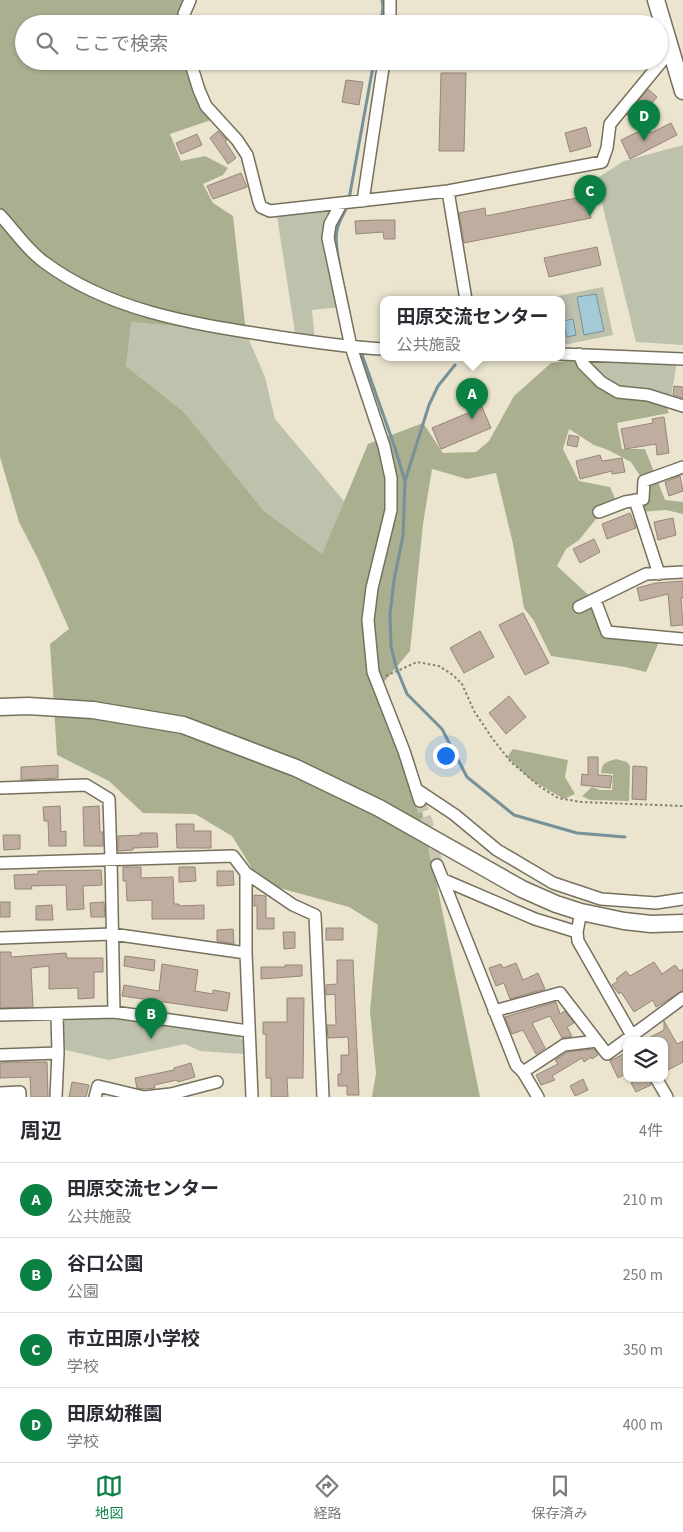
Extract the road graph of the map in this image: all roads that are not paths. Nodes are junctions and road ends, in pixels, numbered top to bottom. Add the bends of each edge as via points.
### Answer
1 (190, 0) edge
2 (390, 0) edge
3 (656, 0) edge
4 (184, 15) edge
5 (390, 15) edge
6 (660, 15) edge
7 (668, 40) edge
8 (671, 50) junction
9 (668, 54) edge
10 (193, 70) edge
11 (383, 70) edge
12 (655, 70) edge
13 (683, 90) edge
14 (448, 191) junction
15 (363, 201) junction
16 (341, 204) junction
17 (0, 215) edge
18 (465, 296) edge
19 (351, 347) junction
20 (380, 348) edge
21 (565, 354) edge
22 (579, 354) junction
23 (683, 359) edge
24 (683, 406) edge
25 (683, 467) edge
26 (635, 500) junction
27 (599, 512) dead end
28 (683, 572) edge
29 (658, 574) junction
30 (595, 600) junction
31 (579, 607) dead end
32 (683, 639) edge
33 (0, 706) edge
34 (0, 788) edge
35 (416, 789) junction
36 (420, 801) tunnel mouth
37 (112, 859) junction
38 (0, 863) edge
39 (437, 865) tunnel mouth
40 (246, 873) junction
41 (444, 880) junction
42 (683, 899) edge
43 (581, 912) junction
44 (683, 923) edge
45 (577, 932) junction
46 (112, 934) junction
47 (0, 938) edge
48 (246, 953) junction
49 (683, 998) edge
50 (494, 1010) junction
51 (114, 1012) junction
52 (57, 1014) junction
53 (0, 1015) edge
54 (248, 1031) junction
55 (632, 1037) edge
56 (634, 1037) edge
57 (597, 1041) junction
58 (623, 1044) edge
59 (58, 1053) junction
60 (0, 1055) edge
61 (523, 1072) junction
62 (217, 1082) dead end
63 (658, 1082) edge
64 (0, 1093) edge
65 (20, 1097) edge
66 (56, 1097) edge
67 (95, 1097) edge
68 (252, 1097) edge
69 (323, 1097) edge
70 (538, 1097) edge
71 (667, 1097) edge

1 - 4 street
2 - 5 street
3 - 6 street
7 - 8 street
8 - 9 street
8 - 13 street
10 - 16 street via 206,106 247,155 262,207 270,211
11 - 15 street
12 - 14 street via 610,124 602,162
14 - 15 street
14 - 18 street
15 - 16 street
16 - 19 street via 330,224 328,238
17 - 19 street via 42,261 103,296 171,318
19 - 20 street
19 - 35 street via 384,446 391,478 391,510 372,588 368,620 370,653 375,681
21 - 22 street
22 - 23 street
22 - 24 street via 601,382 618,392 648,395
25 - 26 street via 644,482 643,499
26 - 27 street
26 - 29 street
28 - 29 street
29 - 30 street via 646,574
30 - 31 street
30 - 32 street via 607,632
33 - 43 street via 93,710 183,725 296,768 380,808 522,889
34 - 37 street via 86,786 108,799
35 - 36 street
35 - 42 street via 455,814 497,850 553,883 601,899 656,903
37 - 38 street
37 - 40 street via 233,856
37 - 46 street
39 - 41 street
40 - 48 street
40 - 69 street via 315,915
41 - 45 street via 535,919
41 - 50 street
43 - 44 street via 651,924
43 - 45 street
45 - 55 street via 578,941
46 - 47 street
46 - 48 street
46 - 51 street
48 - 54 street
49 - 56 street
50 - 57 street via 560,993
50 - 61 street via 516,1065
51 - 52 street
51 - 54 street
52 - 53 street
52 - 59 street
54 - 68 street
57 - 58 street via 607,1054
57 - 61 street via 564,1046
59 - 60 street
59 - 66 street
61 - 70 street
62 - 67 street via 144,1097 98,1086
63 - 71 street
64 - 65 street via 20,1092

